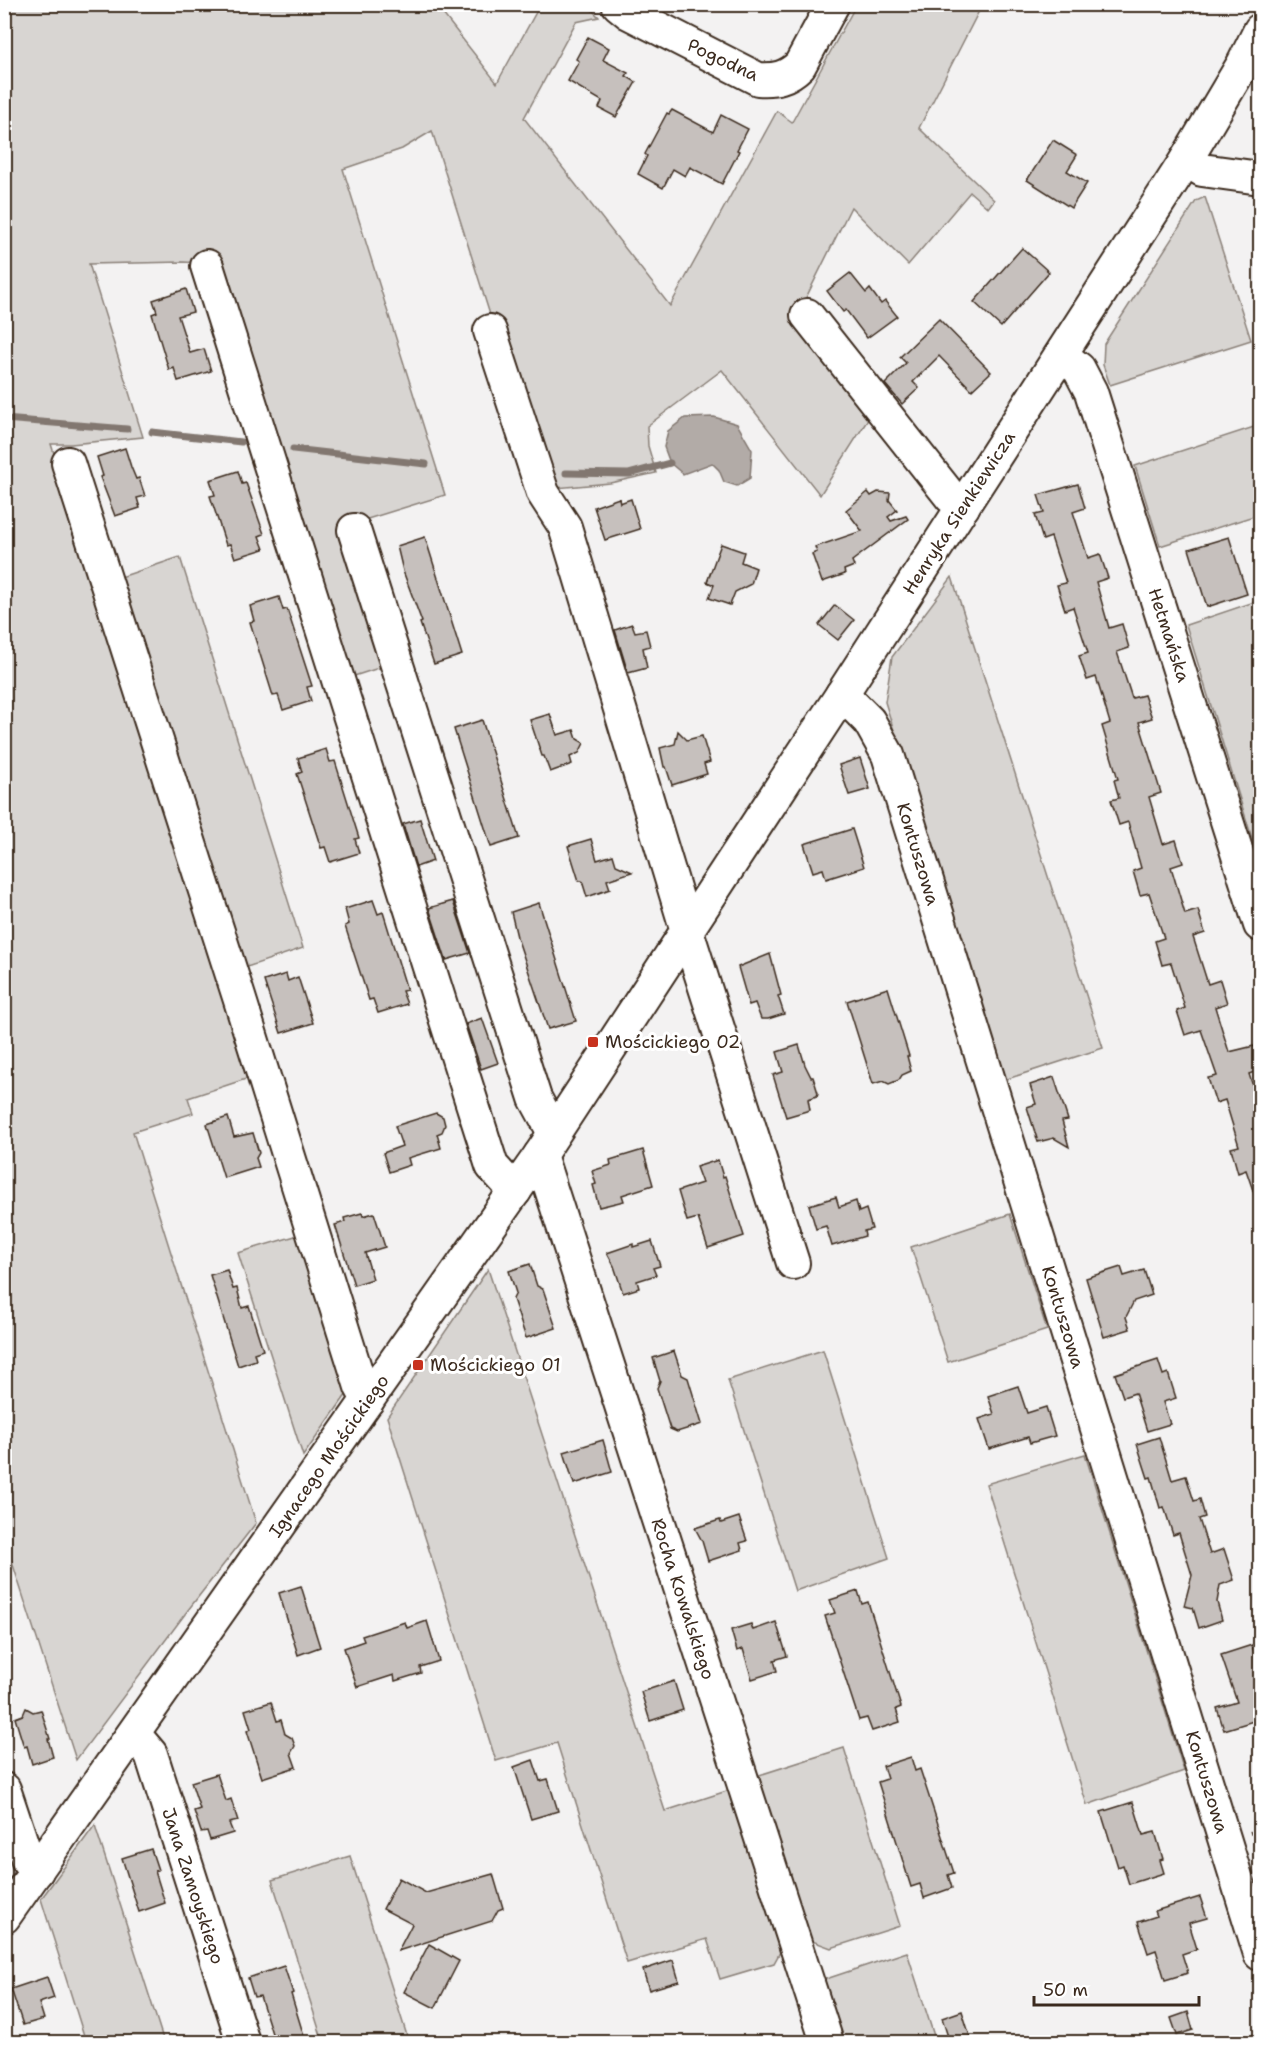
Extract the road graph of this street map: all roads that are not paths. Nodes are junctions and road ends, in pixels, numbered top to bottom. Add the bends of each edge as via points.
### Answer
1 (618, 4) edge
2 (833, 4) edge
3 (1260, 30) edge
4 (1186, 160) junction
5 (1260, 178) edge
6 (207, 266) dead end
7 (807, 315) dead end
8 (490, 331) dead end
9 (1061, 355) junction
10 (68, 463) dead end
11 (963, 507) junction
12 (354, 530) dead end
13 (842, 694) junction
14 (1260, 925) edge
15 (687, 931) junction
16 (648, 991) joint
17 (547, 1144) junction
18 (514, 1191) junction
19 (793, 1263) dead end
20 (368, 1400) junction
21 (134, 1734) junction
22 (4, 1789) edge
23 (37, 1871) junction
24 (4, 1917) edge
25 (1260, 1954) edge
26 (243, 2043) edge
27 (827, 2043) edge

1 - 2 street, Pogodna via 758,79 769,80 792,73 800,65
3 - 4 street, Henryka Sienkiewicza
4 - 5 street via 1202,170
4 - 9 street, Henryka Sienkiewicza
6 - 18 street via 492,1166
7 - 11 street via 951,497
8 - 15 street via 543,493 565,527
9 - 11 street, Henryka Sienkiewicza
9 - 14 street, Hetmańska via 1079,369 1092,392
10 - 20 street
11 - 13 street, Henryka Sienkiewicza
12 - 17 street, Rocha Kowalskiego
13 - 15 street, Henryka Sienkiewicza
13 - 25 street, Kontuszowa via 869,721 888,755
15 - 16 street, Henryka Sienkiewicza
15 - 19 street
16 - 17 street, Ignacego Mościckiego
17 - 18 street, Ignacego Mościckiego
17 - 27 street, Rocha Kowalskiego
18 - 20 street, Ignacego Mościckiego
20 - 21 street, Ignacego Mościckiego
21 - 23 street, Ignacego Mościckiego
21 - 26 street, Jana Zamoyskiego via 151,1754
22 - 23 street via 28,1861
23 - 24 street, Ignacego Mościckiego

